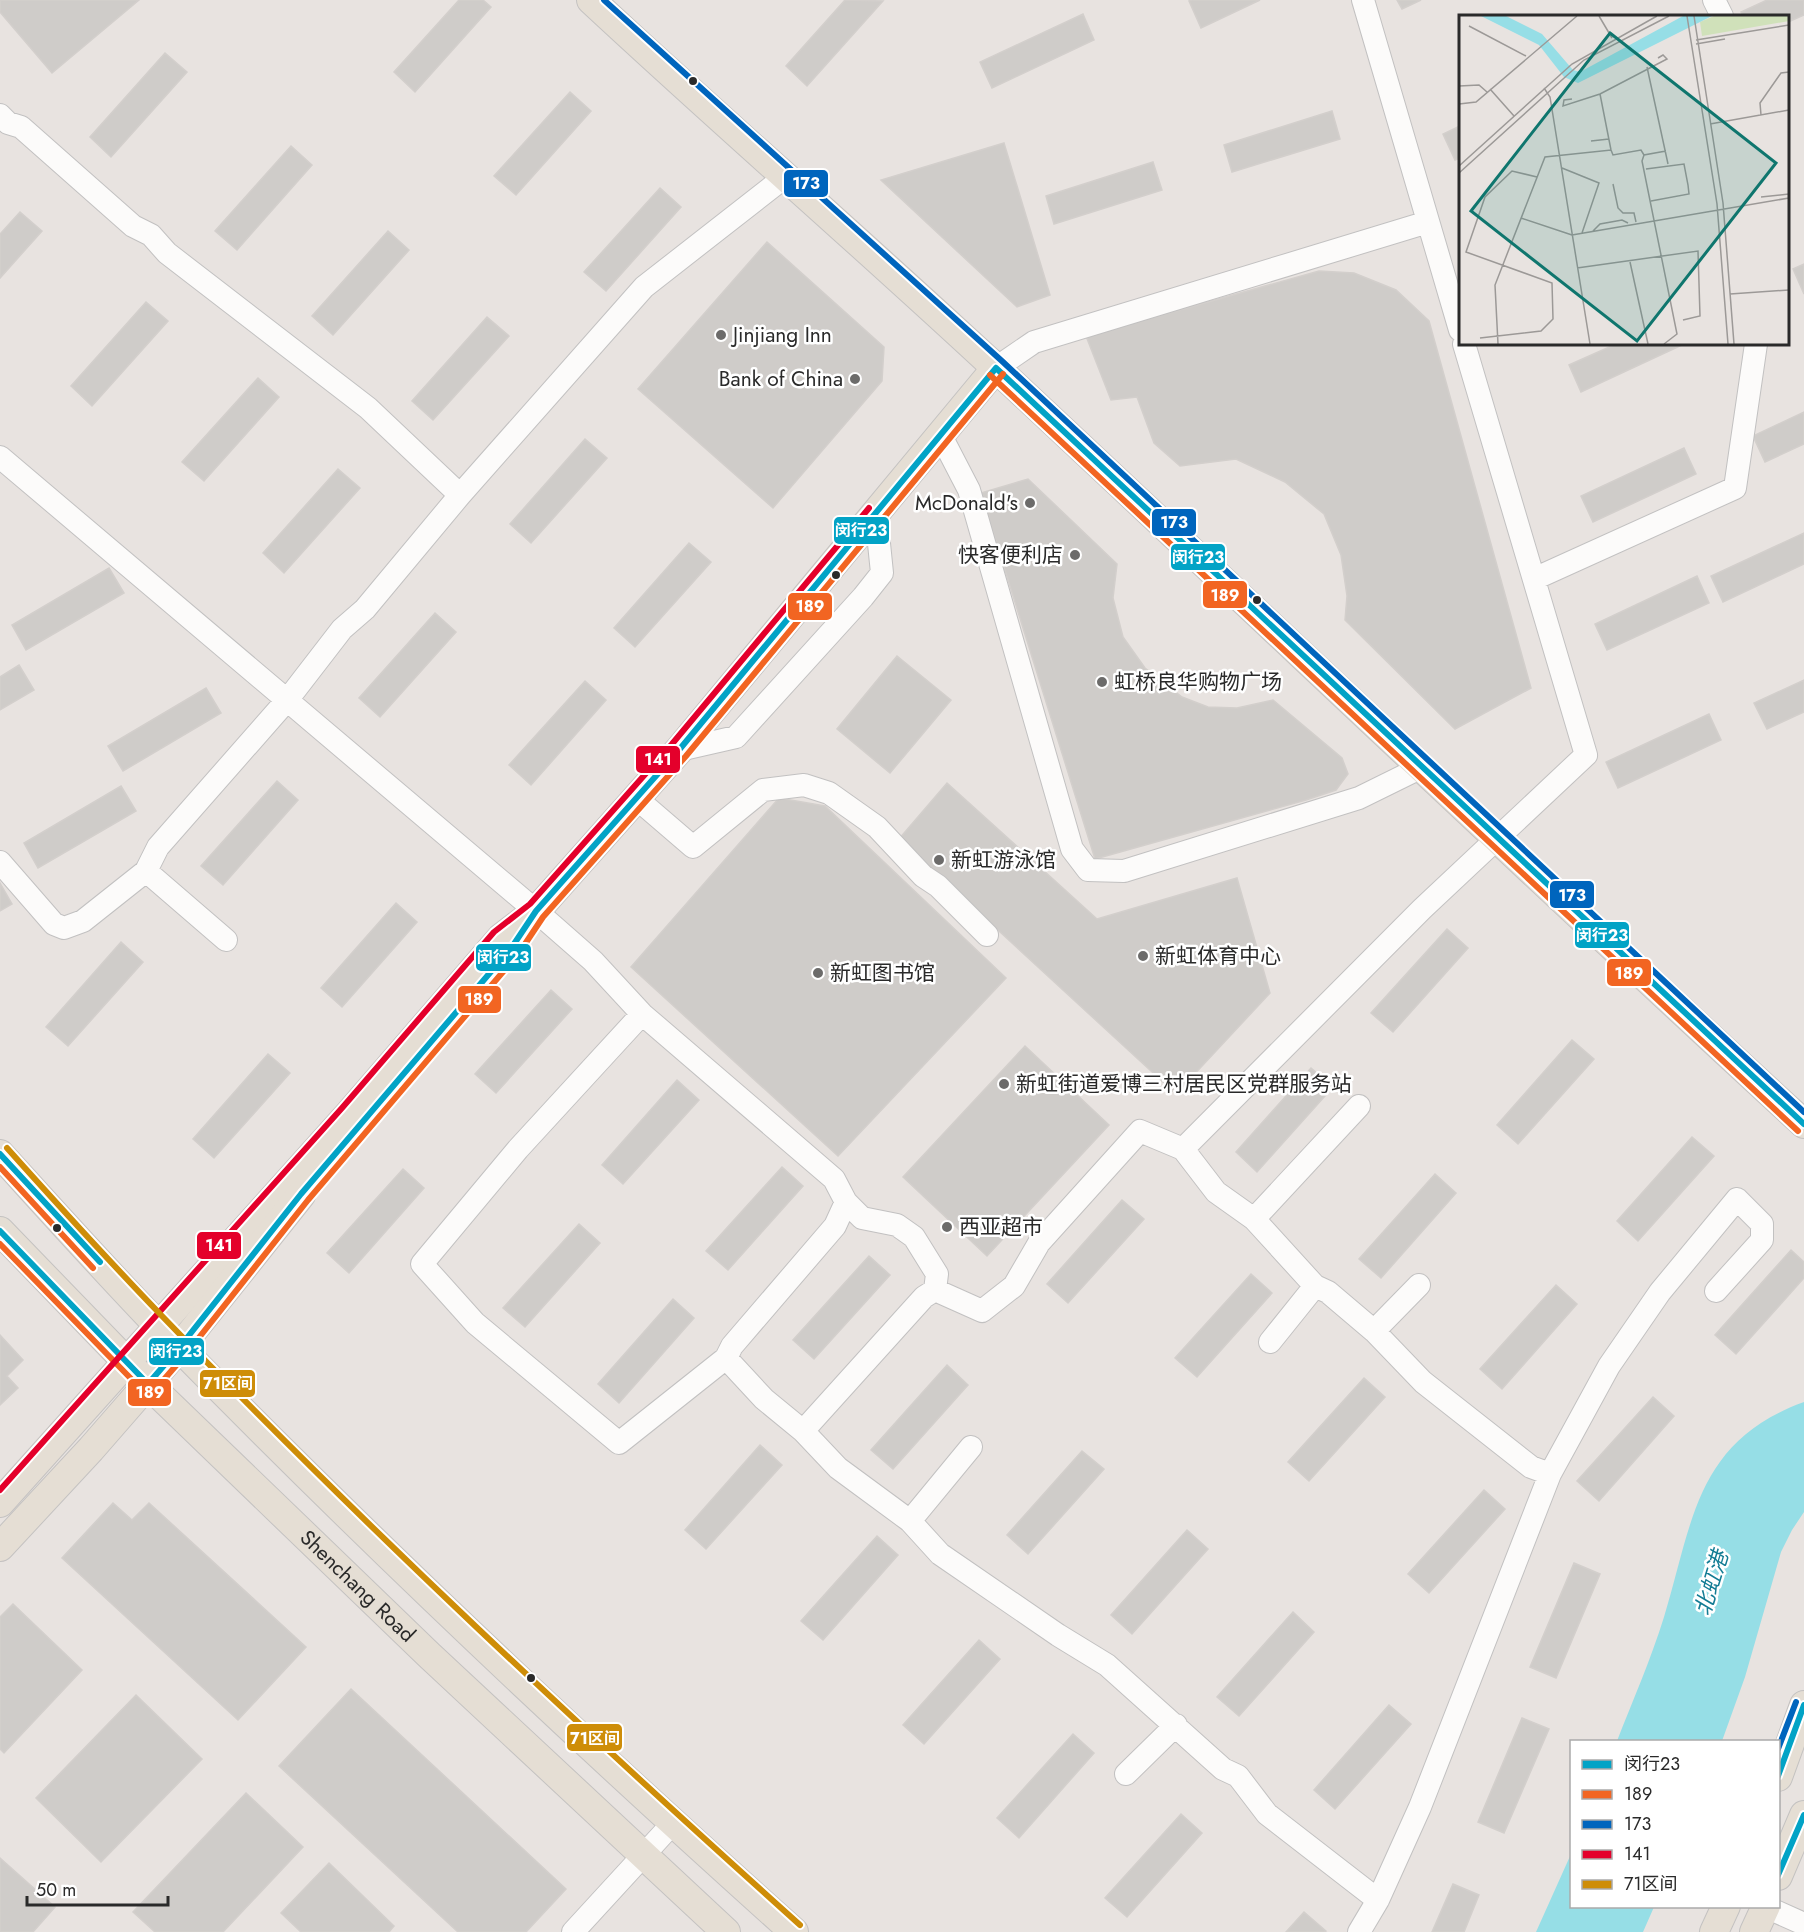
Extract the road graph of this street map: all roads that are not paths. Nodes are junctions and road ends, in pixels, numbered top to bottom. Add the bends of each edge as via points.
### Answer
1 (591, 0) edge
2 (1363, 0) edge
3 (1714, 0) edge
4 (1722, 15) edge
5 (0, 115) edge
6 (786, 176) junction
7 (1428, 222) junction
8 (1459, 323) edge
9 (1464, 345) edge
10 (1756, 345) edge
11 (996, 368) junction
12 (940, 434) junction
13 (0, 457) edge
14 (460, 495) junction
15 (876, 514) junction
16 (1534, 579) junction
17 (288, 699) junction
18 (679, 750) junction
19 (1422, 767) junction
20 (636, 798) junction
21 (1498, 838) junction
22 (0, 862) edge
23 (146, 871) junction
24 (536, 911) junction
25 (987, 935) dead end
26 (226, 940) dead end
27 (642, 1014) junction
28 (1359, 1106) dead end
29 (1804, 1124) edge
30 (1183, 1149) junction
31 (0, 1154) edge
32 (846, 1202) junction
33 (1254, 1219) junction
34 (0, 1231) edge
35 (1419, 1285) dead end
36 (1315, 1286) junction
37 (935, 1290) junction
38 (1716, 1292) dead end
39 (159, 1327) junction
40 (1374, 1331) junction
41 (1270, 1341) dead end
42 (179, 1348) junction
43 (726, 1358) junction
44 (127, 1363) junction
45 (148, 1384) junction
46 (803, 1431) junction
47 (971, 1447) dead end
48 (1550, 1474) junction
49 (0, 1503) edge
50 (910, 1521) junction
51 (0, 1546) edge
52 (1804, 1705) edge
53 (1176, 1725) junction
54 (1126, 1774) dead end
55 (1780, 1774) edge
56 (1804, 1815) edge
57 (673, 1823) junction
58 (643, 1854) junction
59 (1780, 1874) edge
60 (1378, 1900) junction
61 (1725, 1908) edge
62 (1765, 1908) edge
63 (1770, 1908) edge
64 (1804, 1923) edge
65 (573, 1932) edge
66 (726, 1932) edge
67 (794, 1932) edge
68 (1359, 1932) edge
69 (1714, 1932) edge
70 (1754, 1932) edge

1 - 6 main road
2 - 7 street
3 - 4 street
5 - 14 street via 21,127 133,226 151,235 167,254 368,408
6 - 11 main road
6 - 14 street via 644,287
7 - 8 street
7 - 11 street via 1034,342
9 - 16 street
10 - 16 street via 1734,488
11 - 12 main road
11 - 19 main road
12 - 15 main road
12 - 19 street via 969,490 1072,849 1088,870 1124,871 1359,798
13 - 17 street
14 - 17 street via 365,609 342,629
15 - 18 main road
15 - 18 street via 882,573 863,597 736,737
16 - 21 street via 1586,755
17 - 23 street via 158,847
17 - 24 street
18 - 20 main road
19 - 21 main road
20 - 24 main road
20 - 25 street via 693,847 764,790 804,785 829,793 877,827
21 - 29 main road
21 - 30 street
22 - 23 street via 54,924 64,928 83,921
23 - 26 street
24 - 27 street via 593,961
24 - 39 main road via 501,938
24 - 42 main road via 512,947 301,1194
27 - 32 street via 834,1179
27 - 43 street via 518,1149 422,1264 475,1323 619,1443
28 - 33 street
30 - 33 street via 1216,1192
30 - 37 street via 1140,1131 1039,1243 1014,1286 982,1311
31 - 39 main road, Shenchang Road
32 - 37 street via 862,1218 897,1225 914,1237 937,1274
32 - 43 street via 835,1226 732,1346
33 - 36 street
34 - 44 main road, Shenchang Road
35 - 40 street
36 - 40 street via 1328,1292
36 - 41 street
37 - 46 street via 924,1297
38 - 48 street via 1762,1240 1762,1224 1737,1199 1634,1329 1609,1366
39 - 42 main road, Shenchang Road
39 - 44 main road
40 - 48 street via 1422,1382 1531,1467
42 - 45 main road
42 - 57 main road, Shenchang Road via 460,1625
43 - 46 street via 764,1399
44 - 45 main road, Shenchang Road
44 - 49 main road
45 - 51 main road
45 - 58 main road, Shenchang Road via 429,1655
46 - 50 street via 838,1468
47 - 50 street
48 - 60 street via 1420,1807
50 - 53 street via 940,1554 1107,1665
52 - 55 main road
53 - 54 street
53 - 60 street via 1222,1768 1238,1776 1267,1814
56 - 59 main road
57 - 58 street
57 - 67 main road, Shenchang Road
58 - 65 street
58 - 66 main road, Shenchang Road
60 - 68 street
61 - 69 main road
62 - 70 main road
63 - 64 street

